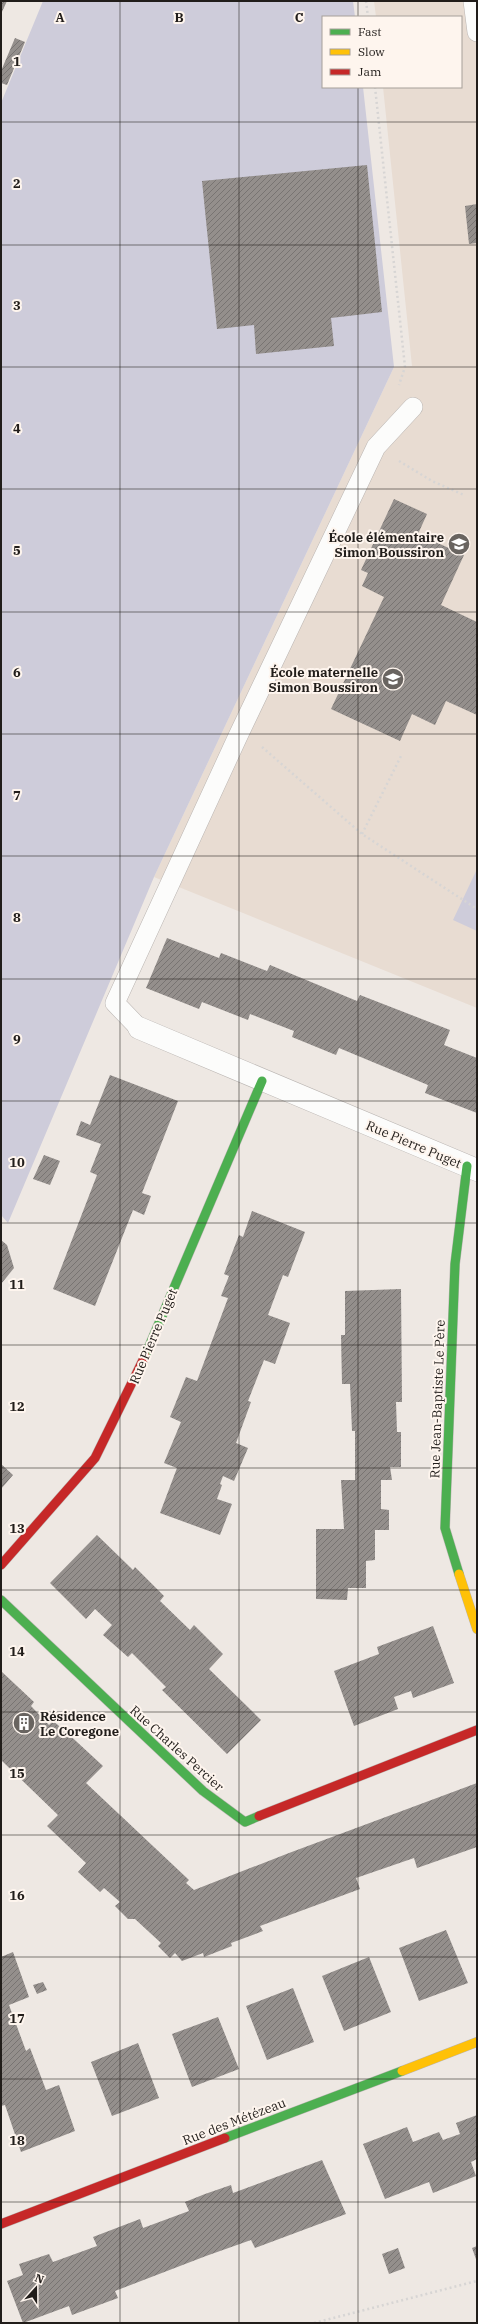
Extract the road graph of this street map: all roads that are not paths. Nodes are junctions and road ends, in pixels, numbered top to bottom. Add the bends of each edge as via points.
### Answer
1 (473, 1) edge
2 (477, 32) edge
3 (413, 407) dead end
4 (139, 1028) joint
5 (262, 1081) junction
6 (472, 1168) edge
7 (1, 1565) edge
8 (1, 1600) edge
9 (477, 1629) edge
10 (477, 1730) edge
11 (477, 2042) edge
12 (1, 2224) edge

1 - 2 lane
3 - 4 lane via 376,447 238,736 115,1003
4 - 5 street, Rue Pierre Puget
5 - 6 street, Rue Pierre Puget
5 - 7 street, Rue Pierre Puget via 136,1377 95,1458
6 - 9 street, Rue Jean-Baptiste Le Père via 456,1264 445,1528
8 - 10 street, Rue Charles Percier via 203,1791 245,1822
11 - 12 street, Rue des Métézeau

